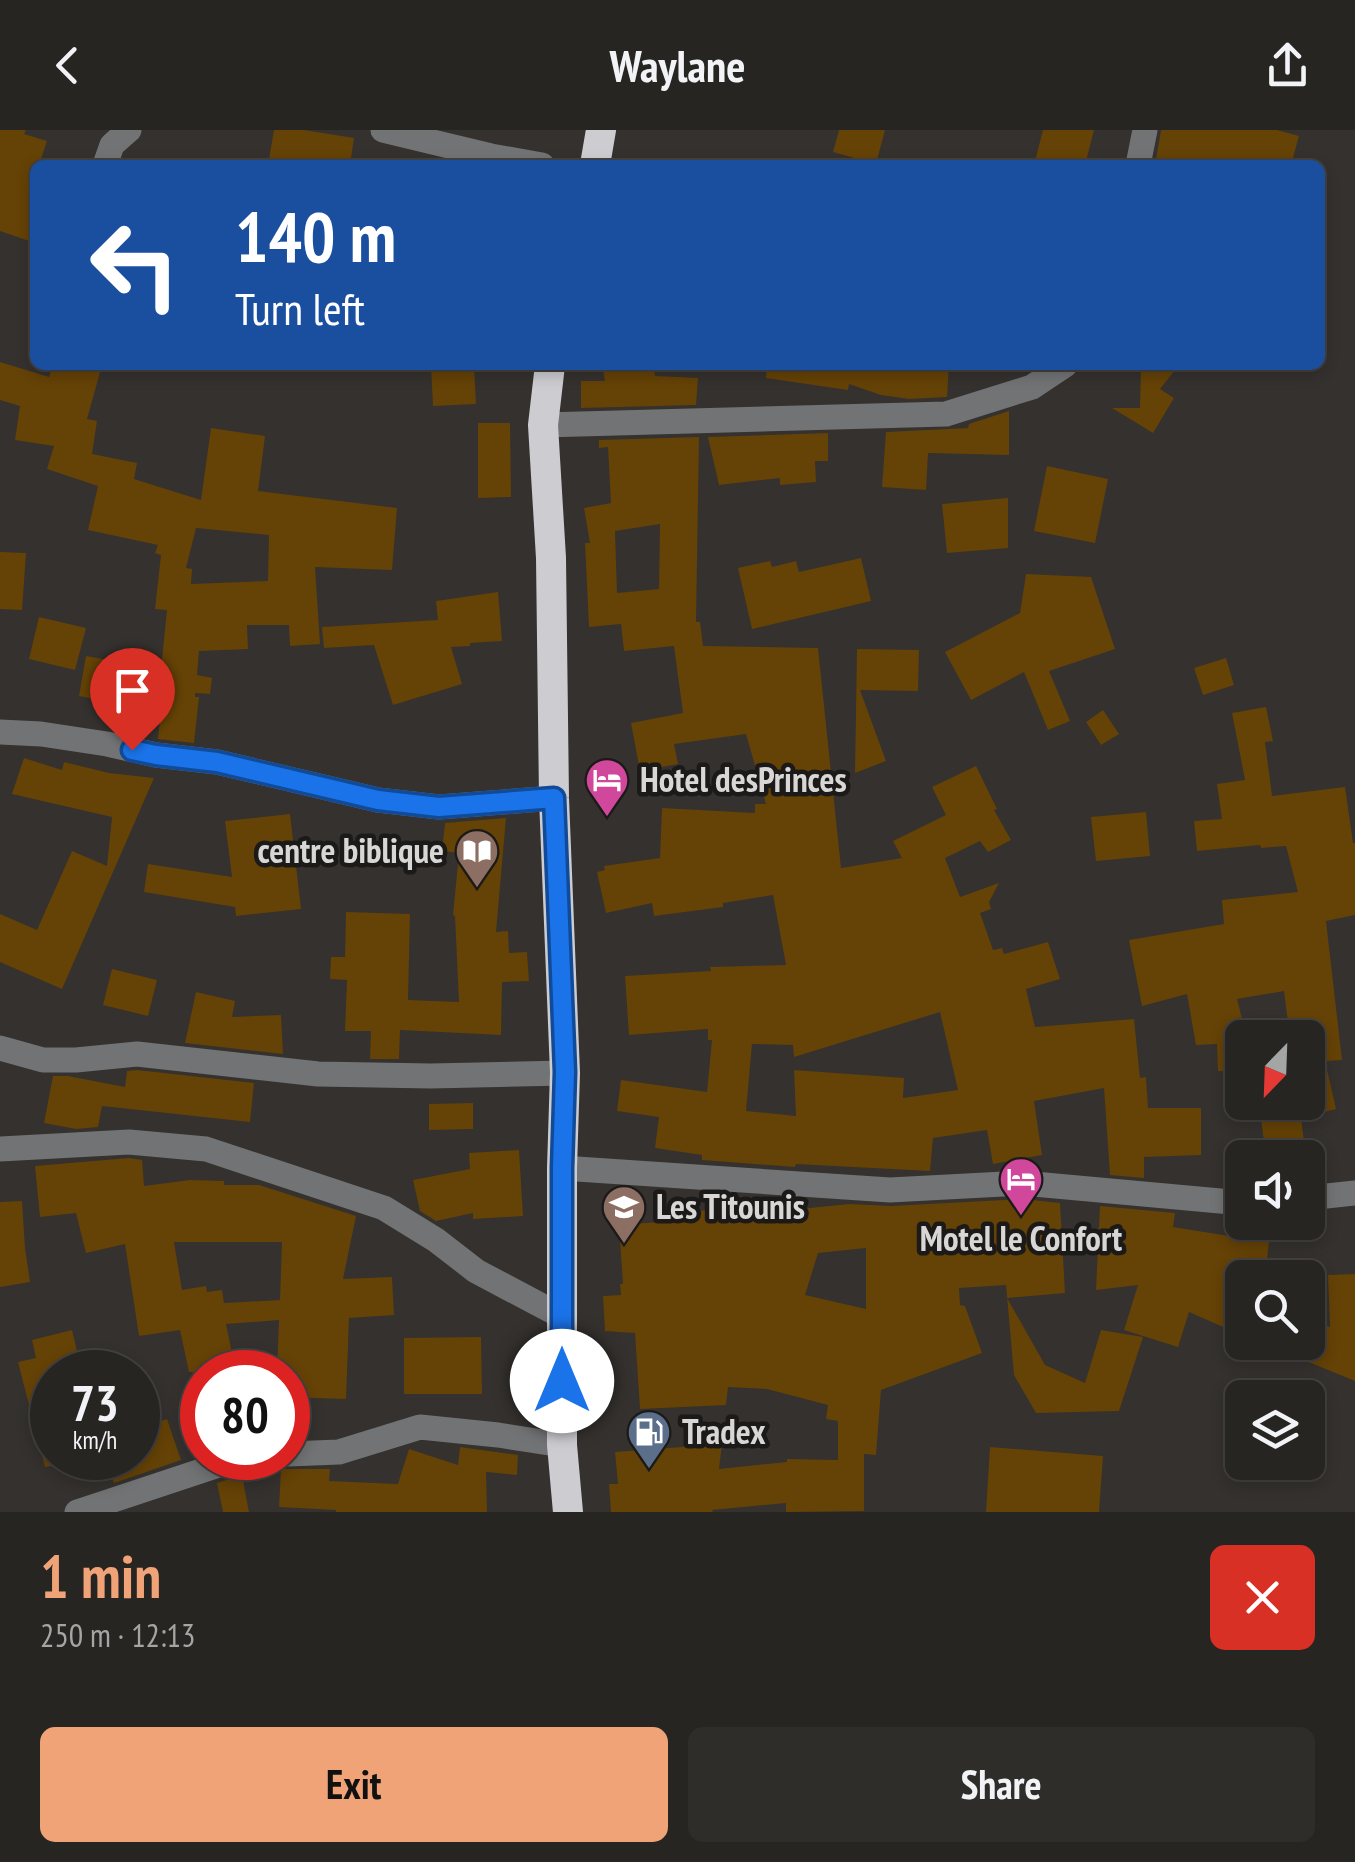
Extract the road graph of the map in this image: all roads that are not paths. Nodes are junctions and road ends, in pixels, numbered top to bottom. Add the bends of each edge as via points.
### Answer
1 (128, 130) edge
2 (383, 130) edge
3 (601, 130) edge
4 (1145, 130) edge
5 (107, 160) edge
6 (519, 160) edge
7 (596, 160) edge
8 (1139, 160) edge
9 (549, 370) edge
10 (1058, 370) edge
11 (543, 424) junction
12 (0, 732) edge
13 (554, 798) junction
14 (0, 1048) edge
15 (565, 1072) junction
16 (0, 1149) edge
17 (562, 1168) junction
18 (1355, 1193) edge
19 (1325, 1196) edge
20 (1225, 1201) edge
21 (562, 1316) junction
22 (562, 1446) junction
23 (310, 1453) edge
24 (180, 1478) edge
25 (77, 1512) edge
26 (568, 1512) edge

1 - 5 street
2 - 6 street
3 - 7 highway
4 - 8 street
9 - 11 highway
10 - 11 street via 1032,387 946,414
11 - 13 highway
12 - 13 street via 217,762 378,800 439,807
13 - 15 highway
14 - 15 street via 43,1060 137,1054 318,1074
15 - 17 highway
16 - 21 street via 129,1142 206,1149 384,1208 476,1271
17 - 20 street via 890,1190 1022,1183
17 - 21 highway
18 - 19 street
21 - 22 highway
22 - 23 street via 420,1428 338,1452
22 - 26 highway
24 - 25 street

